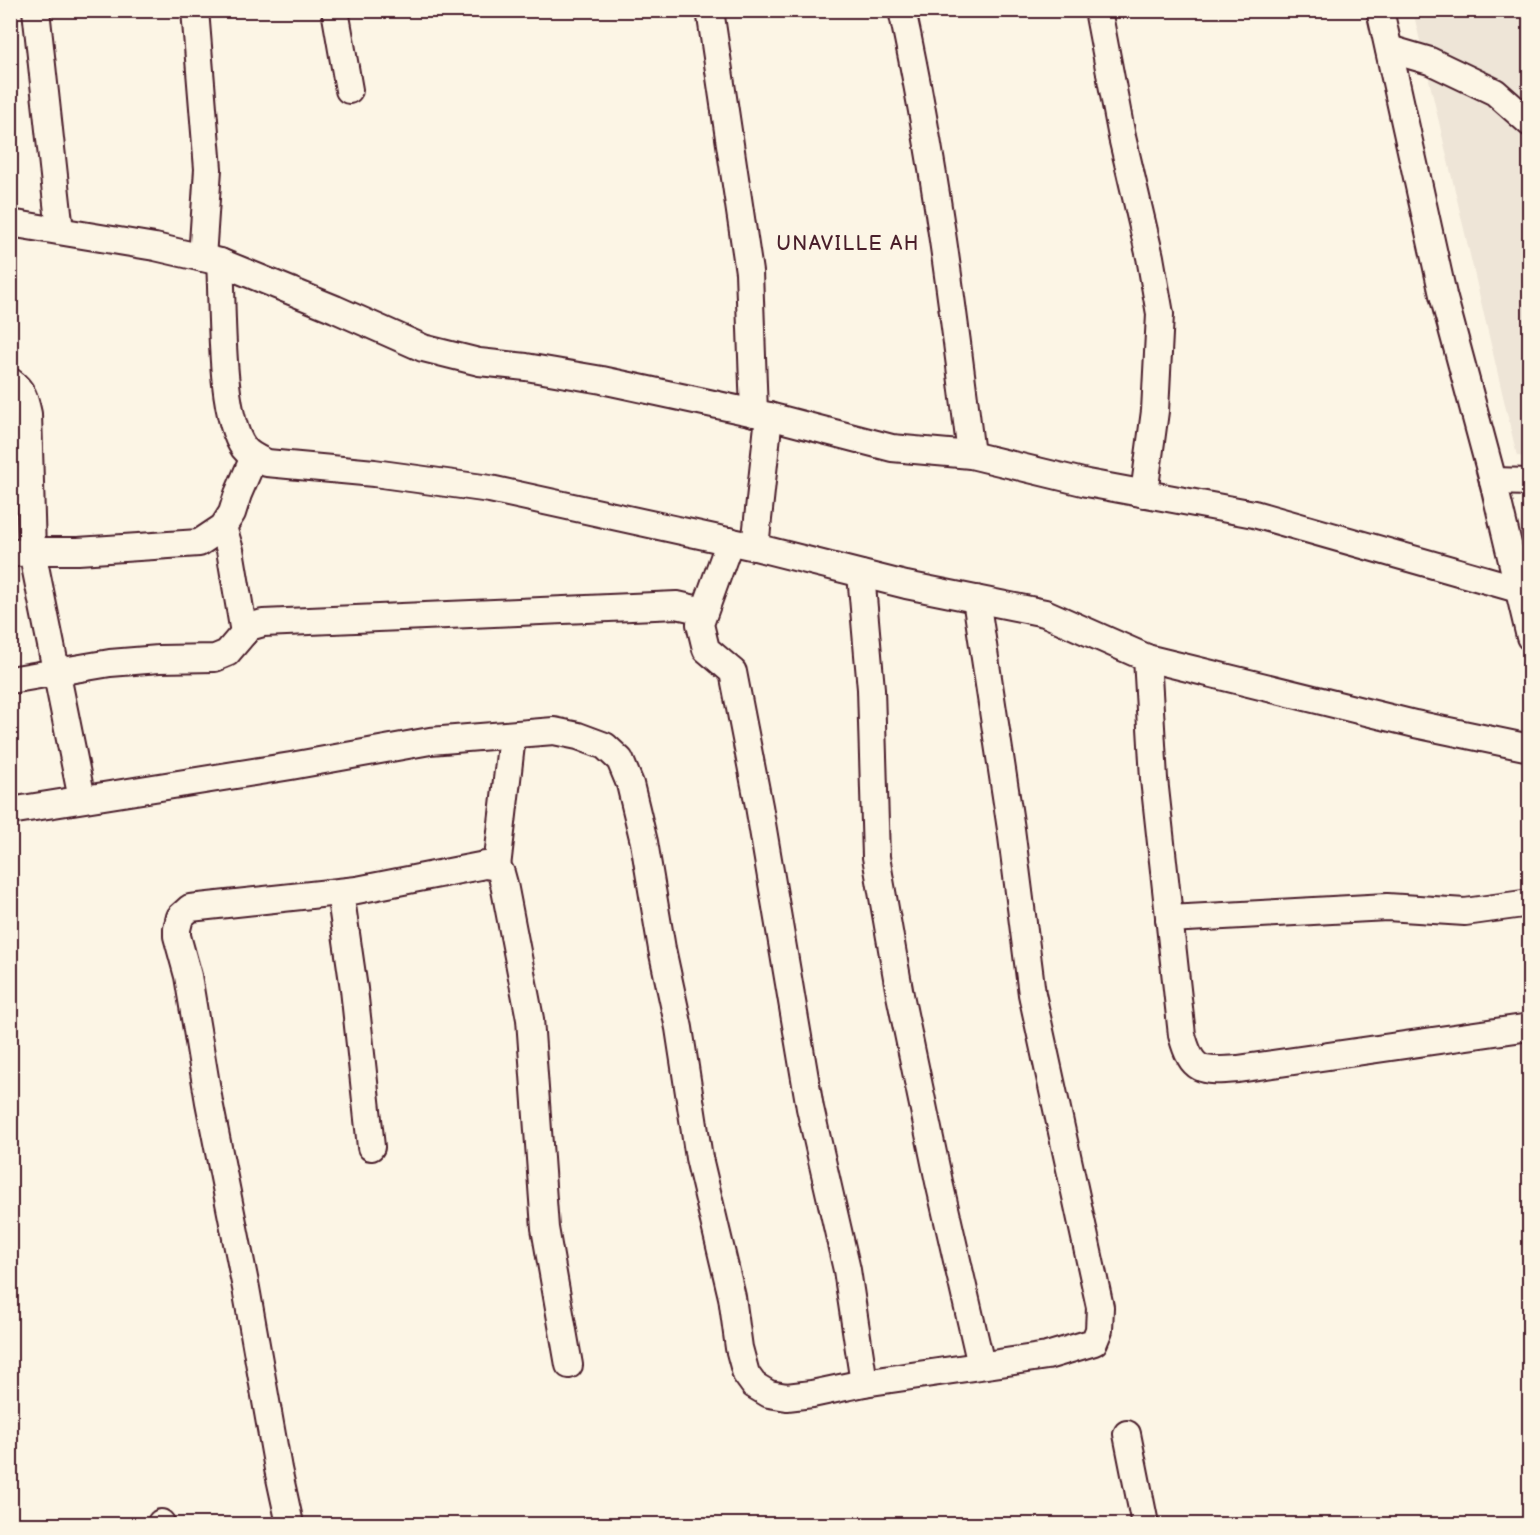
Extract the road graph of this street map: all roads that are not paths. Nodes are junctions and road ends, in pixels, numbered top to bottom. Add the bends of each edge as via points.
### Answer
1 (36, 10) edge
2 (195, 10) edge
3 (335, 10) edge
4 (710, 10) edge
5 (902, 10) edge
6 (1098, 10) edge
7 (1380, 10) edge
8 (1389, 49) junction
9 (349, 90) dead end
10 (1530, 123) edge
11 (10, 224) edge
12 (60, 231) junction
13 (211, 260) junction
14 (10, 381) edge
15 (761, 415) junction
16 (972, 455) junction
17 (254, 457) junction
18 (1493, 480) junction
19 (1530, 482) edge
20 (1144, 494) junction
21 (223, 526) junction
22 (730, 541) junction
23 (755, 547) junction
24 (21, 553) edge
25 (861, 574) junction
26 (1518, 589) junction
27 (976, 599) junction
28 (704, 611) junction
29 (244, 633) junction
30 (1530, 637) edge
31 (1147, 658) junction
32 (55, 672) junction
33 (10, 680) edge
34 (512, 736) junction
35 (1530, 748) edge
36 (82, 799) junction
37 (10, 811) edge
38 (497, 867) junction
39 (340, 892) junction
40 (1530, 903) edge
41 (1169, 919) junction
42 (1530, 1027) edge
43 (371, 1148) dead end
44 (568, 1365) dead end
45 (981, 1365) junction
46 (864, 1383) junction
47 (1127, 1434) dead end
48 (290, 1524) edge
49 (1145, 1524) edge

1 - 12 street
2 - 13 street
3 - 9 street
4 - 15 street via 749,272
5 - 16 street via 950,278
6 - 20 street via 1160,314 1155,411
7 - 8 street
8 - 10 street via 1430,61 1495,92
8 - 18 street via 1443,295
11 - 12 street
12 - 13 street
13 - 15 street via 423,348 479,362 602,380
13 - 17 street via 234,428 244,448
14 - 24 street via 24,396 28,414
15 - 16 street via 892,448
15 - 23 street
16 - 20 street
17 - 21 street
17 - 22 street via 267,463 374,472 490,489
18 - 19 street
18 - 26 street
20 - 26 street via 1254,514
21 - 24 street via 199,543
21 - 29 street
22 - 23 street
22 - 28 street
23 - 25 street
24 - 32 street
25 - 27 street
25 - 45 street via 871,689 876,857 939,1182
26 - 30 street
27 - 31 street via 1045,613
27 - 45 street via 1032,994 1100,1307 1094,1342 1047,1356
28 - 29 street via 677,605 263,623
28 - 46 street via 700,624 706,649 734,672 810,1108 847,1270
29 - 32 street via 227,653 215,658 110,663
31 - 35 street
31 - 41 street via 1154,779
32 - 33 street
32 - 36 street
34 - 36 street via 430,741
34 - 38 street
34 - 46 street via 554,731 605,746 621,760 630,784 679,1028 699,1158 746,1374 754,1385 769,1394 787,1397
36 - 37 street
38 - 39 street via 485,865
38 - 44 street via 504,884 530,1019 545,1228
39 - 43 street
39 - 48 street via 190,908 180,917 177,928
40 - 41 street via 1465,912 1387,907
41 - 42 street via 1182,1035 1193,1064 1203,1068 1248,1068
45 - 46 street
47 - 49 street

